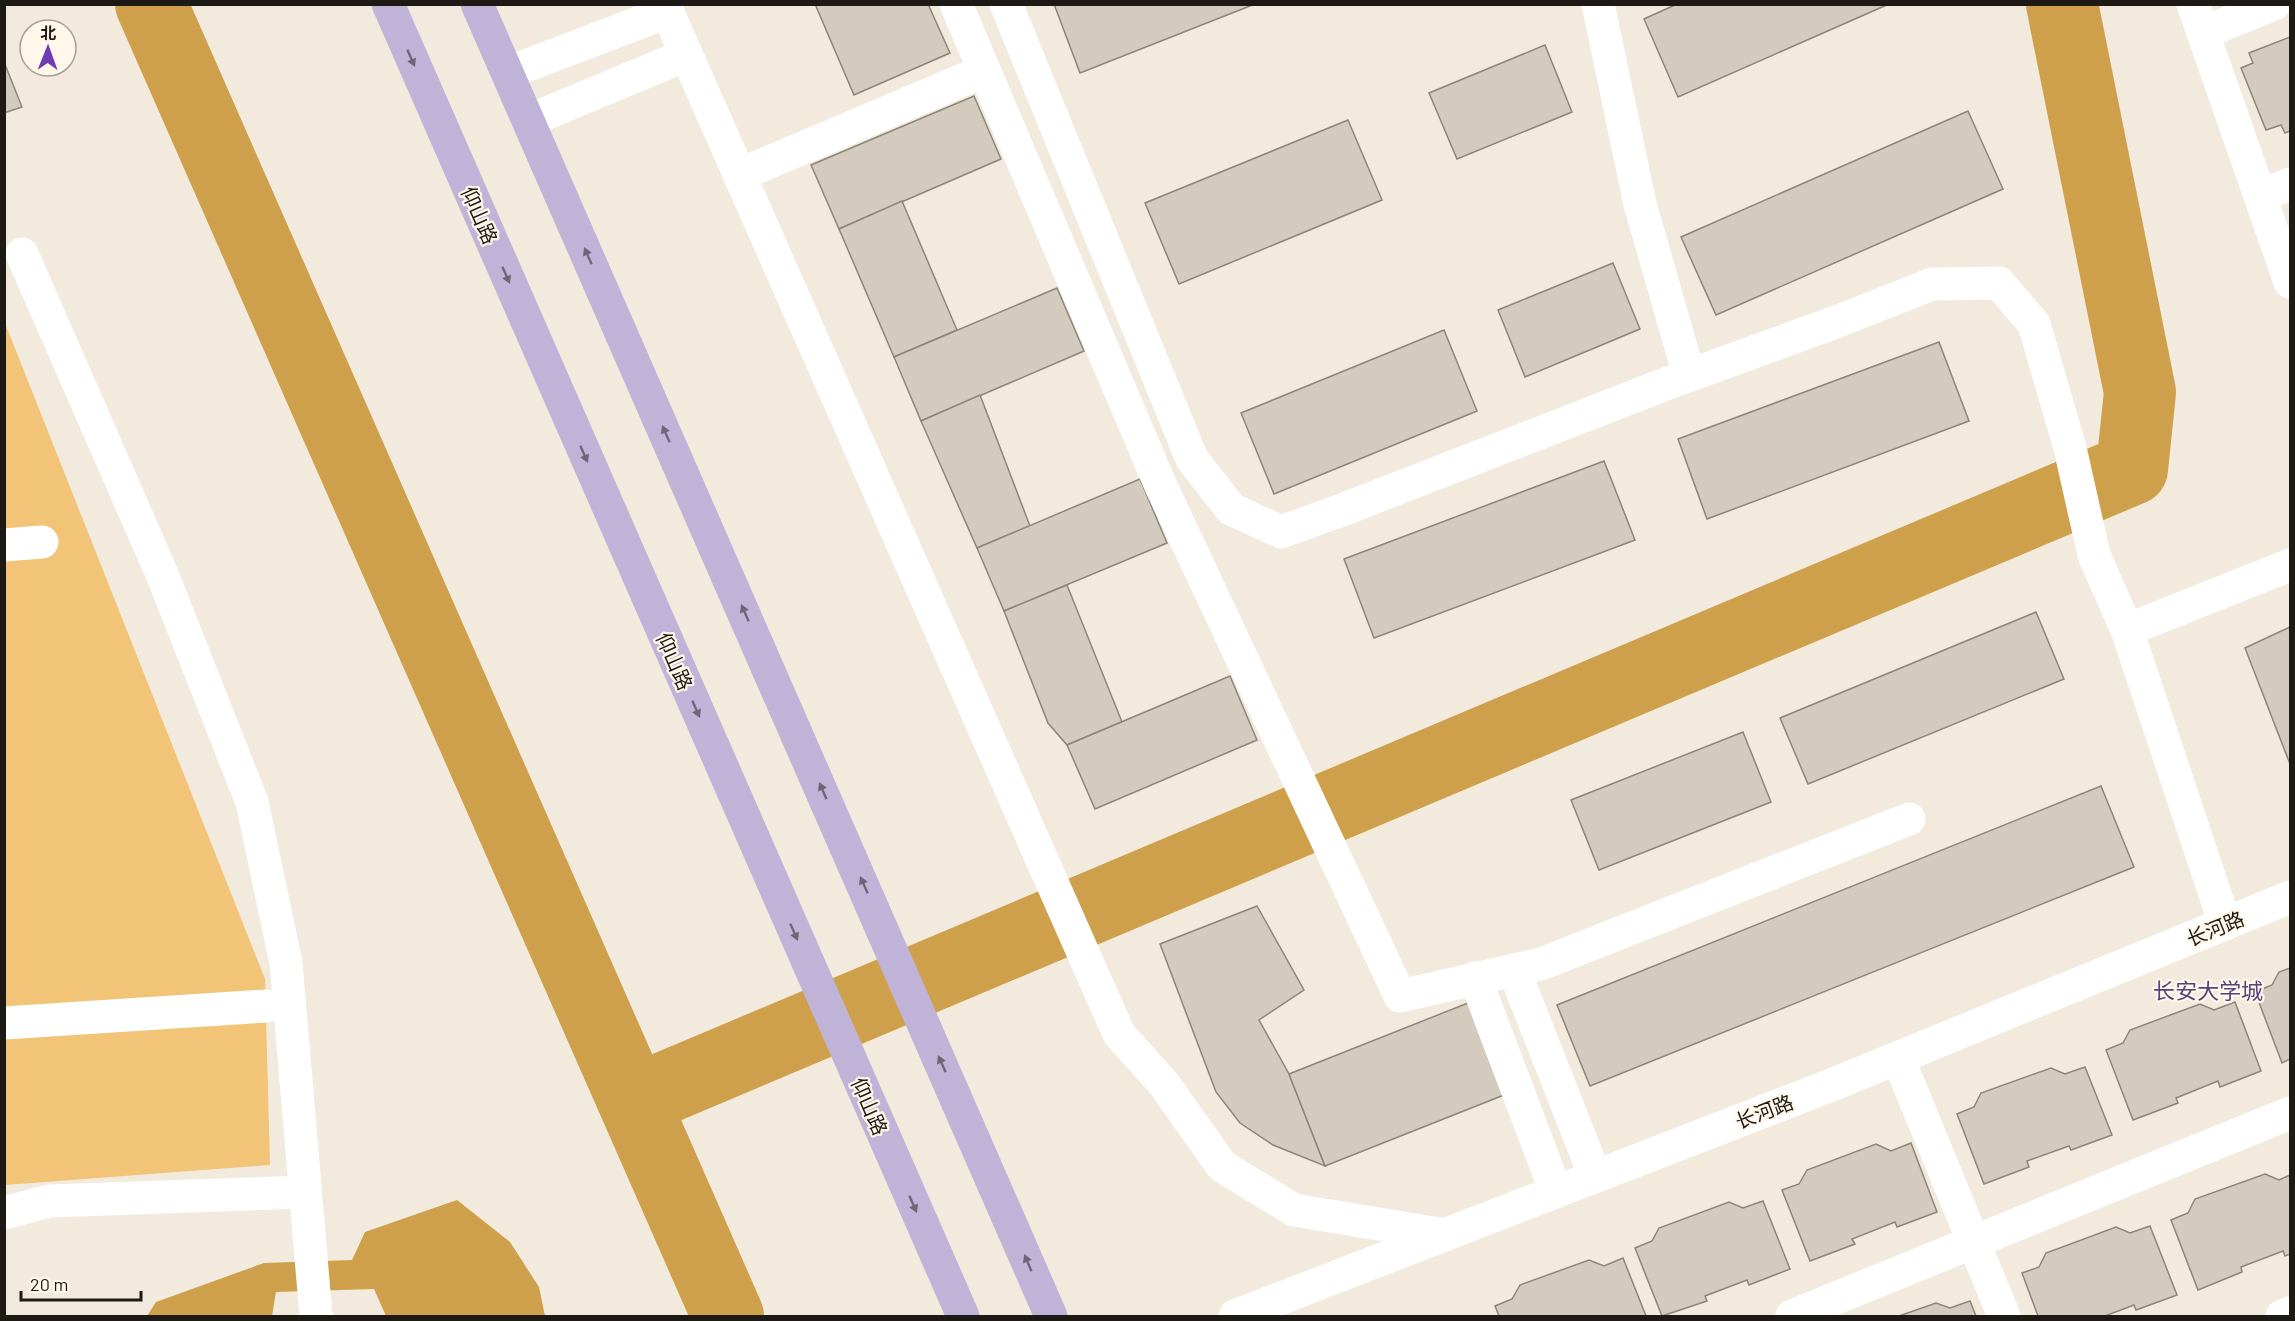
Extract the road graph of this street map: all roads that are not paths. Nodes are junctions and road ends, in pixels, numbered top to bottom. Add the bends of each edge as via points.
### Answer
1 (388, 4) edge
2 (477, 4) edge
3 (956, 4) edge
4 (1006, 4) edge
5 (1598, 4) edge
6 (2274, 4) edge
7 (665, 8) edge
8 (2198, 19) edge
9 (686, 55) junction
10 (984, 71) junction
11 (507, 73) junction
12 (528, 121) junction
13 (739, 175) junction
14 (2290, 184) edge
15 (2260, 196) junction
16 (22, 254) dead end
17 (2290, 282) edge
18 (1689, 375) junction
19 (42, 542) dead end
20 (4, 545) edge
21 (2290, 565) edge
22 (2127, 630) junction
23 (1908, 819) dead end
24 (2290, 897) edge
25 (2225, 924) junction
26 (1514, 970) junction
27 (1475, 978) junction
28 (266, 1006) dead end
29 (4, 1023) edge
30 (1898, 1058) junction
31 (2290, 1113) edge
32 (1595, 1176) junction
33 (305, 1192) junction
34 (1556, 1192) junction
35 (4, 1213) edge
36 (1445, 1235) junction
37 (1974, 1242) junction
38 (2290, 1313) edge
39 (316, 1317) edge
40 (963, 1317) edge
41 (1051, 1317) edge
42 (1235, 1317) edge
43 (1792, 1317) edge
44 (2004, 1317) edge
45 (2282, 1317) edge

1 -> 40 main road, 仰山路
2 - 11 main road
3 - 10 street
4 - 18 street via 1192,459 1231,509 1281,532
5 - 18 street via 1641,204
6 - 8 street
7 - 9 street
7 - 11 street
8 - 15 street
9 - 12 street
9 - 13 street
10 - 13 street
10 - 27 street via 1160,484 1400,996
11 - 12 main road
41 -> 12 main road
13 - 36 street via 1119,1034 1164,1084 1222,1166 1294,1210
14 - 15 street
15 - 17 street
16 - 33 street via 162,574 252,802 286,963
18 - 22 street via 1932,284 1999,283 2034,324 2070,448 2094,555
19 - 20 street
21 - 22 street
22 - 25 street
23 - 26 street via 1541,964
24 - 25 street, 长河路
25 - 30 street, 长河路
26 - 27 street
26 - 32 street
27 - 34 street
28 - 29 street
30 - 32 street, 长河路
30 - 37 street
31 - 37 street
32 - 34 street, 长河路
33 - 35 street via 49,1201
33 - 39 street
34 - 36 street, 长河路
36 - 42 street, 长河路
37 - 43 street
37 - 44 street
38 - 45 street

